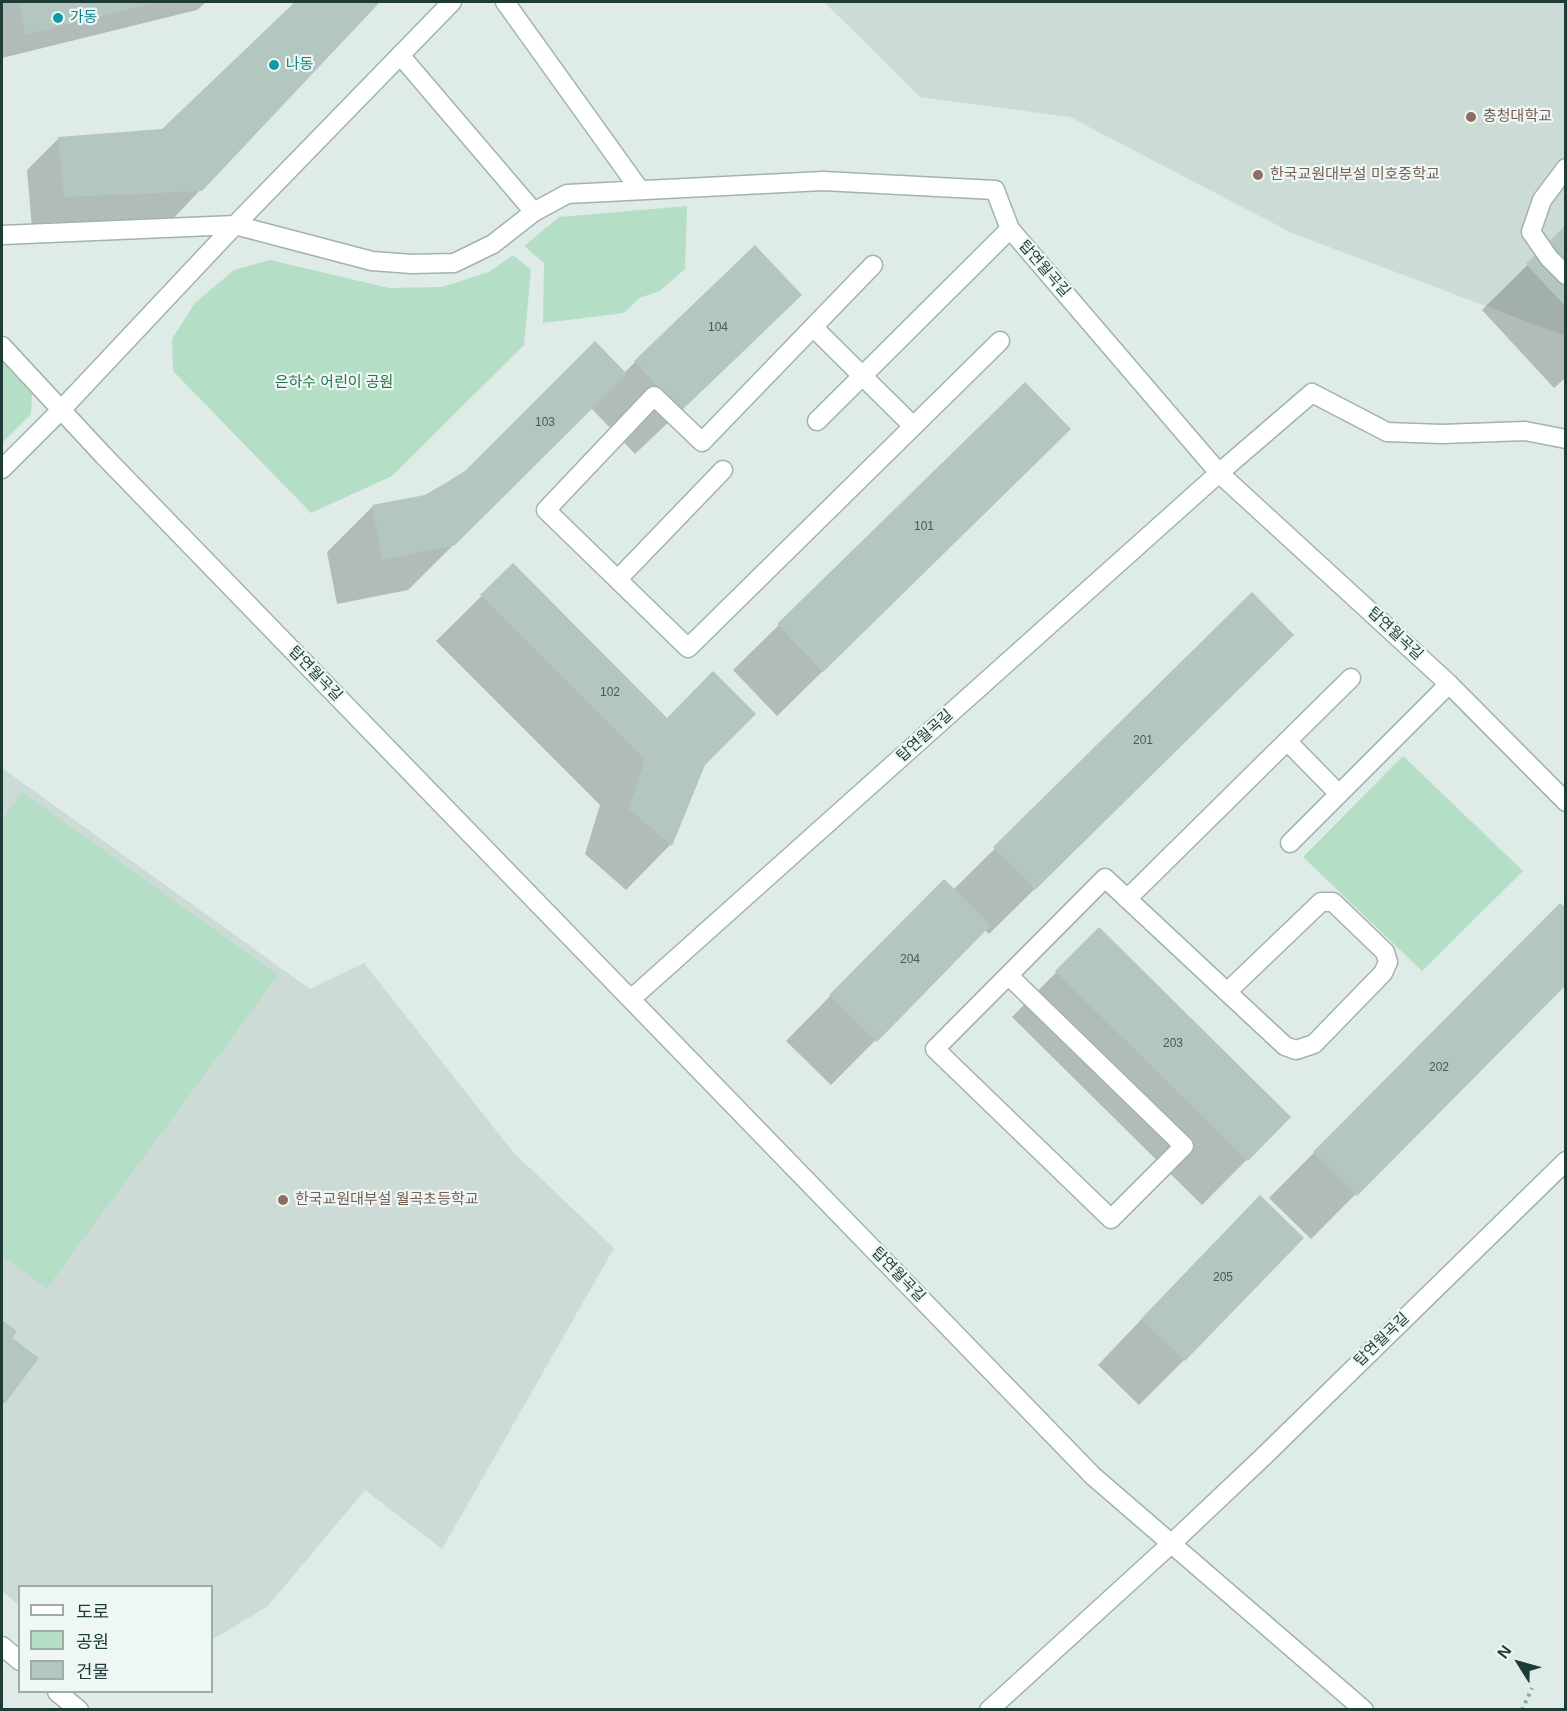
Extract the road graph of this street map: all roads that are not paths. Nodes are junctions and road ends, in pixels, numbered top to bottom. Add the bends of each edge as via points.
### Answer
1 (452, 2) edge
2 (505, 2) edge
3 (400, 55) junction
4 (1566, 168) edge
5 (640, 190) junction
6 (534, 213) junction
7 (235, 225) junction
8 (1010, 229) junction
9 (2, 235) edge
10 (873, 265) dead end
11 (1566, 275) edge
12 (813, 327) junction
13 (1000, 341) dead end
14 (2, 346) edge
15 (862, 376) junction
16 (61, 410) junction
17 (817, 421) dead end
18 (913, 426) junction
19 (1566, 439) edge
20 (2, 469) edge
21 (723, 470) dead end
22 (1219, 472) junction
23 (618, 579) junction
24 (1351, 678) dead end
25 (1449, 684) junction
26 (1287, 741) junction
27 (1339, 794) junction
28 (1566, 801) edge
29 (1290, 843) dead end
30 (1127, 899) junction
31 (1009, 976) junction
32 (1227, 992) junction
33 (631, 999) junction
34 (1566, 1161) edge
35 (1172, 1543) junction
36 (2, 1646) edge
37 (18, 1659) edge
38 (58, 1693) edge
39 (79, 1710) edge
40 (989, 1710) edge
41 (1364, 1710) edge

1 - 3 street
2 - 5 street
3 - 6 street
3 - 7 street
4 - 11 street via 1542,200 1531,232
5 - 6 street via 567,194
5 - 8 street, 탑연월곡길 via 823,181 995,190
6 - 7 street via 493,244 454,263 433,264 372,261
7 - 9 street
7 - 16 street
8 - 15 street
8 - 22 street, 탑연월곡길
10 - 12 street
12 - 15 street
12 - 23 street via 702,441 654,396 546,510
13 - 18 street
14 - 16 street, 탑연월곡길
15 - 17 street
15 - 18 street
16 - 20 street
16 - 33 street, 탑연월곡길
18 - 23 street via 688,648
19 - 22 street via 1525,431 1387,432 1312,393
21 - 23 street
22 - 25 street, 탑연월곡길
22 - 33 street, 탑연월곡길
24 - 26 street
25 - 27 street
25 - 28 street, 탑연월곡길
26 - 27 street
26 - 30 street
27 - 29 street
30 - 31 street via 1105,878
30 - 32 street
31 - 31 street via 936,1049 1111,1219 1184,1146
32 - 32 street via 1285,1046 1296,1050 1314,1044 1383,973 1388,962 1385,952 1333,902 1321,902
33 - 35 street, 탑연월곡길 via 1093,1476
34 - 35 street, 탑연월곡길
35 - 40 street, 탑연월곡길
35 - 41 street
36 - 37 street
38 - 39 street

